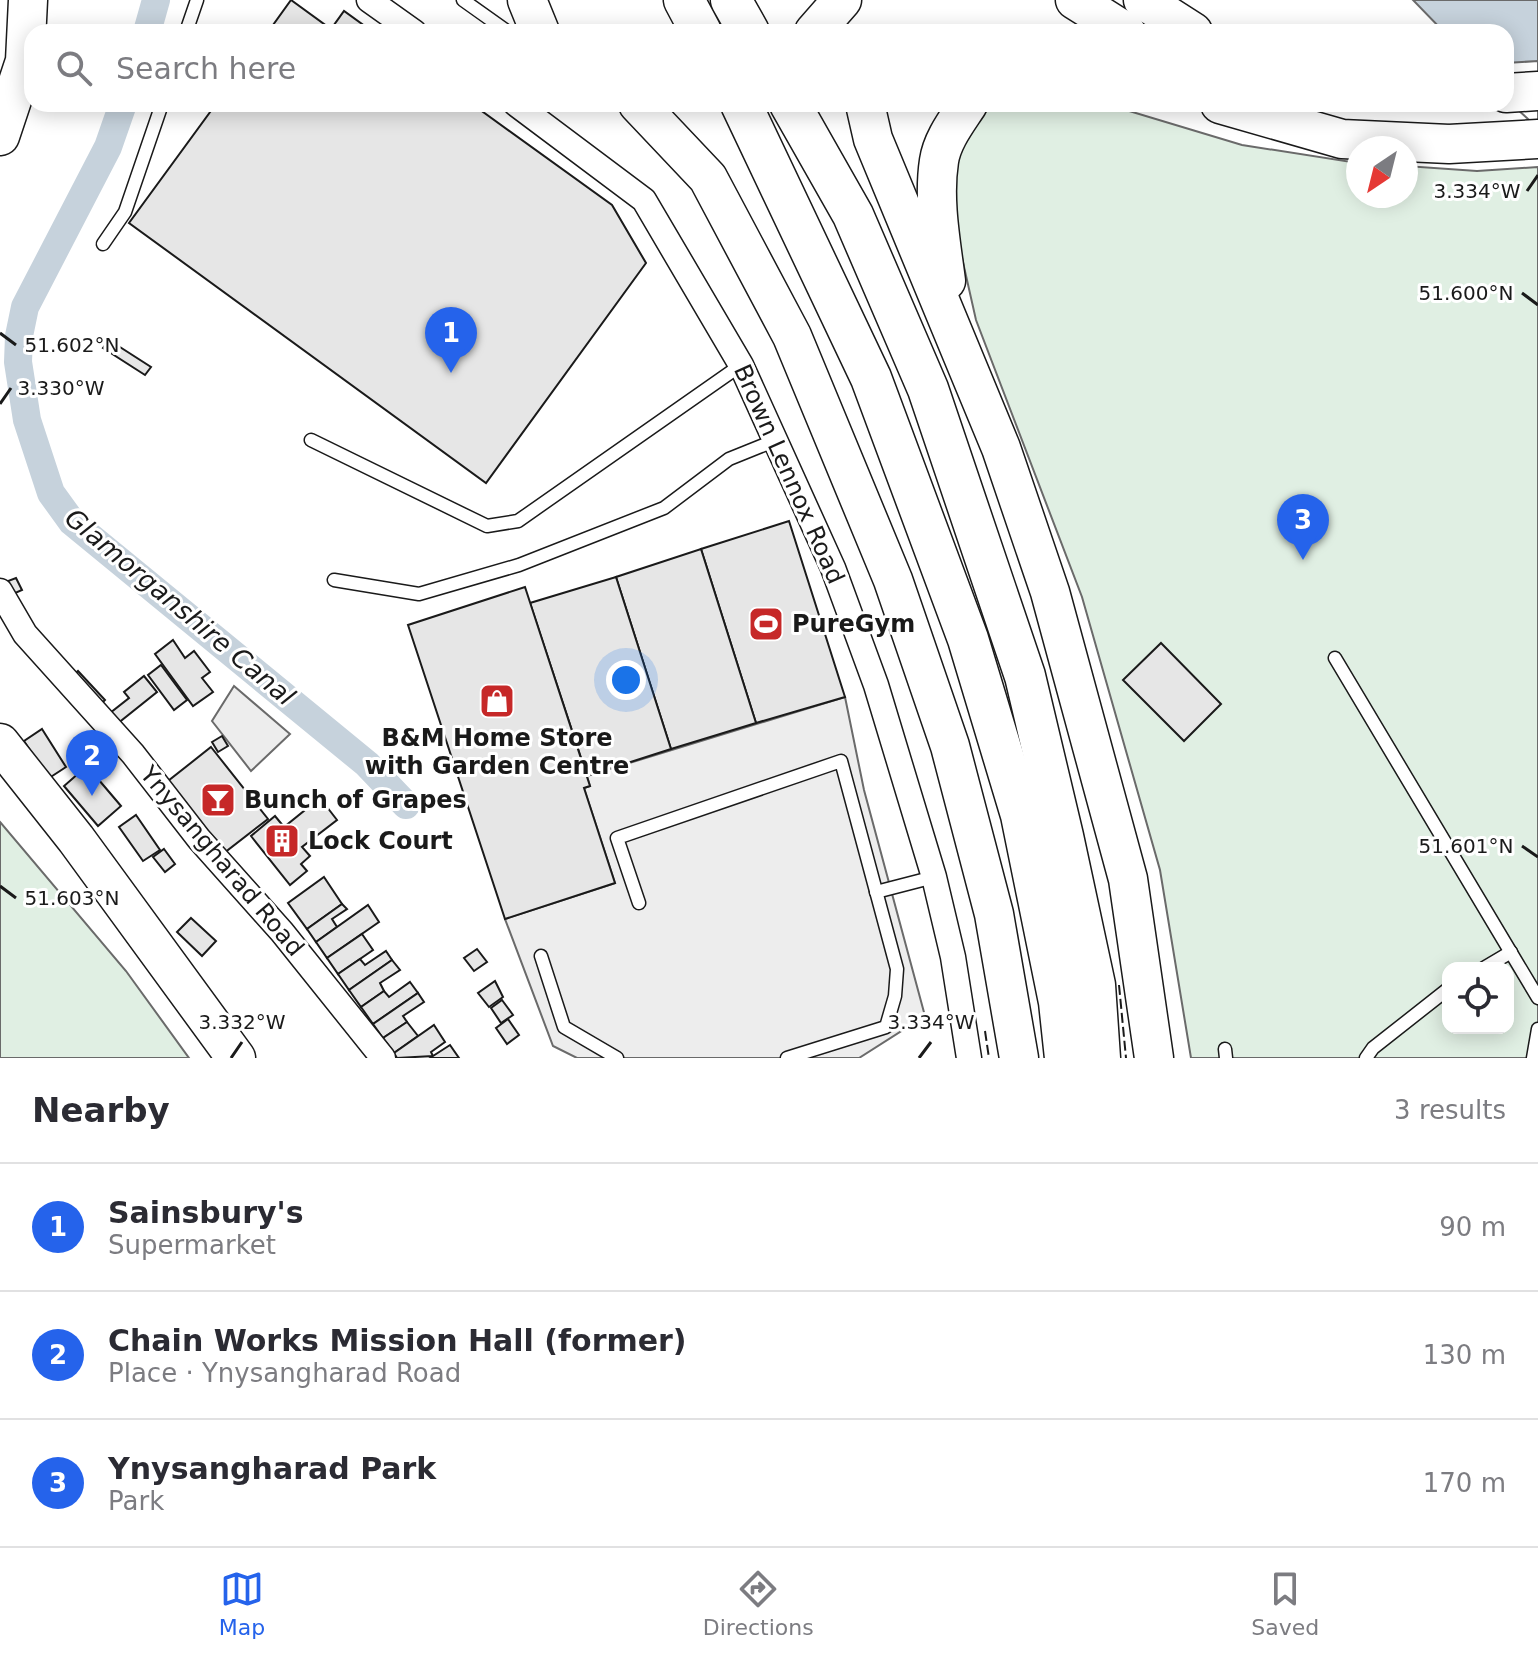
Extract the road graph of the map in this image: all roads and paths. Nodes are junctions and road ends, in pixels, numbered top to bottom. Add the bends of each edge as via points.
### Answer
1 (28, 0) edge
2 (197, 0) edge
3 (369, 0) edge
4 (463, 0) edge
5 (527, 0) edge
6 (684, 0) edge
7 (731, 0) edge
8 (842, 0) edge
9 (851, 0) edge
10 (1075, 0) edge
11 (1143, 0) edge
12 (27, 24) edge
13 (189, 24) edge
14 (403, 24) edge
15 (497, 24) edge
16 (536, 24) edge
17 (697, 24) edge
18 (744, 24) edge
19 (821, 24) edge
20 (854, 24) edge
21 (1113, 24) edge
22 (1180, 24) edge
23 (24, 64) edge
24 (1538, 91) edge
25 (1514, 92) edge
26 (159, 112) edge
27 (527, 112) edge
28 (646, 112) edge
29 (745, 112) edge
30 (795, 112) edge
31 (867, 112) edge
32 (963, 112) edge
33 (1259, 112) edge
34 (0, 136) edge
35 (1538, 139) edge
36 (103, 244) dead end
37 (952, 332) junction
38 (741, 365) junction
39 (311, 440) dead end
40 (776, 440) junction
41 (334, 580) dead end
42 (0, 591) edge
43 (1335, 658) dead end
44 (0, 743) edge
45 (934, 877) junction
46 (876, 892) junction
47 (639, 903) dead end
48 (1511, 952) junction
49 (541, 956) dead end
50 (1494, 962) edge
51 (1442, 994) edge
52 (1538, 998) edge
53 (1538, 1029) edge
54 (236, 1058) edge
55 (383, 1058) edge
56 (617, 1058) edge
57 (787, 1058) edge
58 (969, 1058) edge
59 (1019, 1058) edge
60 (1065, 1058) edge
61 (1100, 1058) edge
62 (1154, 1058) edge
63 (1366, 1058) edge
64 (1533, 1058) edge

1 - 12 main road
2 - 13 lane
3 - 14 street
4 - 15 lane
5 - 16 main road
6 - 17 highway
7 - 18 highway
8 - 19 main road
9 - 20 main road
10 - 21 main road
11 - 22 main road
23 - 34 main road
24 - 25 main road
26 - 36 lane via 125,212
27 - 38 street, Brown Lennox Road via 644,200
28 - 59 main road via 708,178 792,336 893,580 950,746 994,914
29 - 60 highway via 871,378 968,639 1021,815 1059,1002
30 - 61 highway via 853,215 928,389 1025,676 1095,985
31 - 37 main road
32 - 37 main road via 939,159 938,225
33 - 35 main road via 1342,139 1449,144
37 - 62 main road via 1001,448 1050,592 1128,879
38 - 39 lane via 518,521 503,524 487,526
38 - 40 street, Brown Lennox Road
40 - 41 lane via 729,459 664,508 519,565 419,594
40 - 45 street, Brown Lennox Road via 833,568 876,685
42 - 55 street, Ynysangharad Road via 25,634 133,754
43 - 48 lane
44 - 54 main road
45 - 46 lane
45 - 58 street, Brown Lennox Road
46 - 47 lane via 841,761 617,838
46 - 57 lane via 897,969 886,1027
48 - 50 lane
48 - 52 lane
49 - 56 lane via 564,1027
51 - 63 lane
53 - 64 lane

